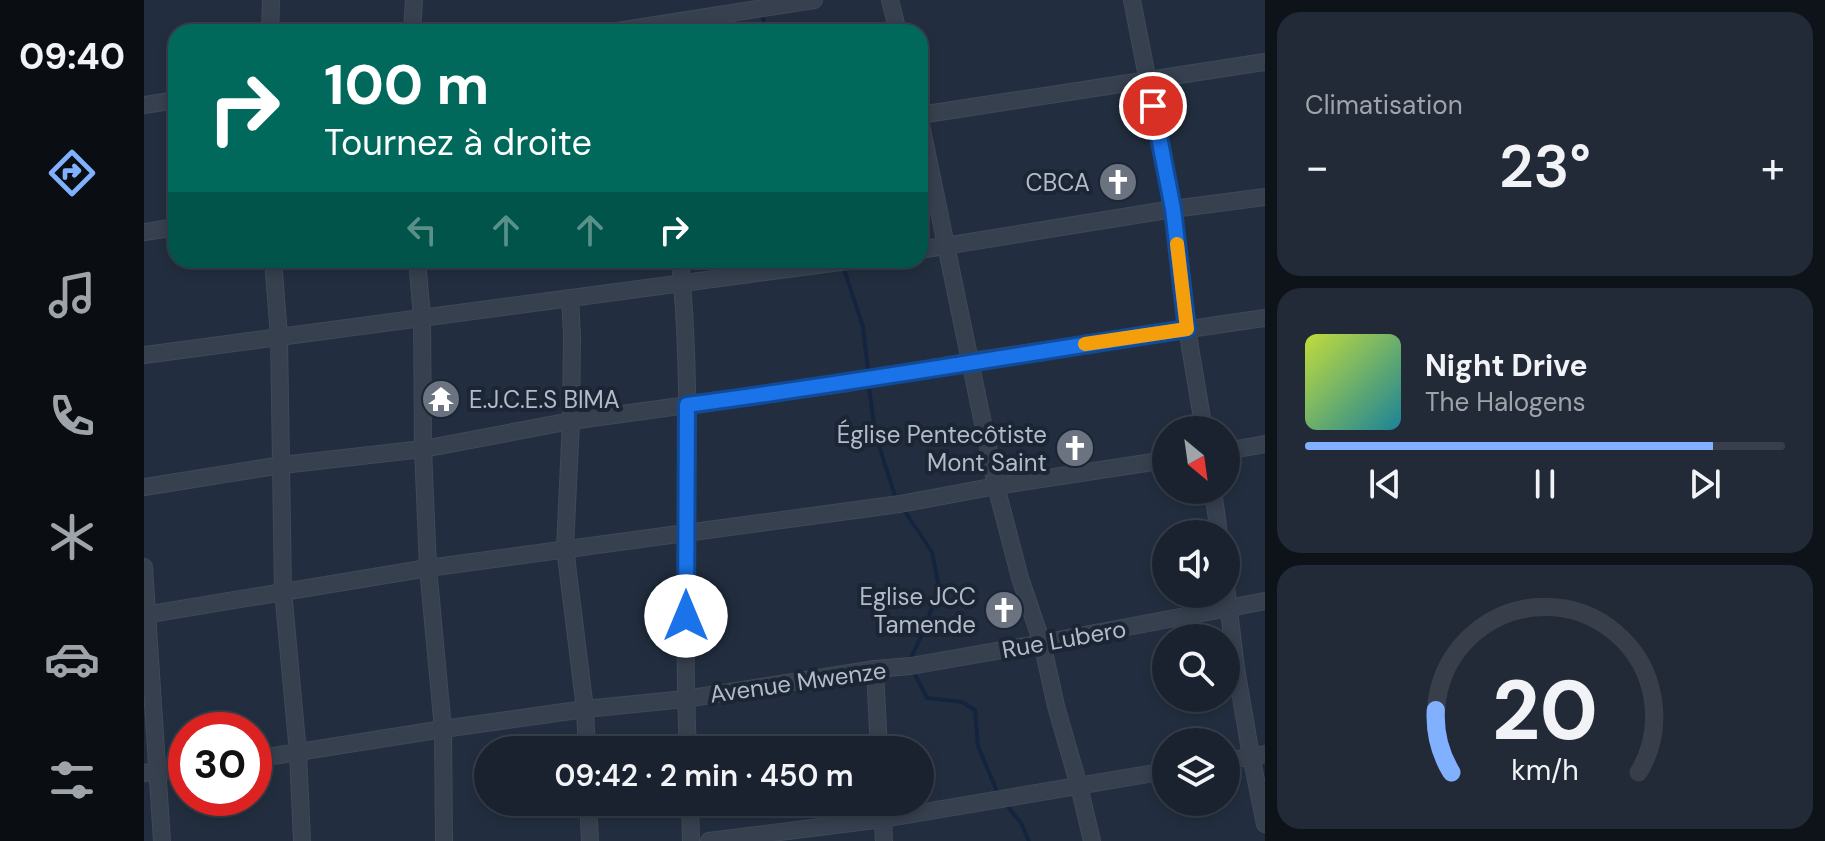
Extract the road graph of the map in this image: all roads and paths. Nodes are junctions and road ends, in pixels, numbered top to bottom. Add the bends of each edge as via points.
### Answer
1 (271, 0) edge
2 (414, 0) edge
3 (814, 0) edge
4 (890, 0) edge
5 (1132, 0) edge
6 (270, 24) edge
7 (412, 24) edge
8 (675, 24) edge
9 (896, 24) edge
10 (1265, 62) edge
11 (1148, 81) junction
12 (168, 101) edge
13 (144, 105) edge
14 (928, 117) edge
15 (928, 159) edge
16 (1265, 197) edge
17 (1173, 209) junction
18 (168, 228) edge
19 (144, 232) edge
20 (945, 246) junction
21 (928, 249) edge
22 (274, 268) edge
23 (418, 268) edge
24 (681, 268) edge
25 (793, 268) edge
26 (682, 282) junction
27 (570, 298) junction
28 (422, 317) junction
29 (1265, 318) edge
30 (1187, 329) junction
31 (279, 336) junction
32 (144, 355) edge
33 (971, 361) junction
34 (687, 405) junction
35 (1202, 416) edge
36 (571, 421) junction
37 (1265, 444) edge
38 (1240, 448) edge
39 (423, 449) junction
40 (1152, 462) edge
41 (282, 465) junction
42 (996, 486) junction
43 (144, 487) edge
44 (686, 533) junction
45 (565, 548) junction
46 (144, 567) edge
47 (428, 568) junction
48 (283, 591) junction
49 (1265, 601) edge
50 (1240, 606) edge
51 (1229, 608) joint
52 (146, 615) edge
53 (1042, 643) junction
54 (911, 666) joint
55 (875, 669) junction
56 (685, 699) junction
57 (585, 709) junction
58 (443, 729) junction
59 (586, 736) edge
60 (687, 736) edge
61 (878, 736) edge
62 (298, 753) junction
63 (1258, 755) edge
64 (272, 757) edge
65 (150, 772) edge
66 (1152, 773) edge
67 (1079, 786) junction
68 (589, 816) edge
69 (690, 816) edge
70 (883, 816) edge
71 (883, 819) junction
72 (1265, 824) edge
73 (162, 841) edge
74 (302, 841) edge
75 (444, 841) edge
76 (590, 841) edge
77 (691, 841) edge
78 (709, 841) edge
79 (884, 841) edge
80 (1092, 841) edge

1 - 6 street
2 - 7 street
3 - 8 street
4 - 9 street
5 - 11 street
10 - 11 street
11 - 14 street
11 - 17 street
12 - 13 street
15 - 20 street
16 - 17 street
17 - 20 street
17 - 30 street
18 - 19 street
20 - 21 street
20 - 33 street
22 - 31 street
23 - 28 street
24 - 26 street, Avenue Mwenze
25 - 26 street
26 - 27 street
26 - 34 street, Avenue Mwenze
27 - 28 street
27 - 36 street
28 - 31 street
28 - 39 street
29 - 30 street
30 - 33 street
30 - 35 street
31 - 32 street
31 - 41 street
33 - 34 street
33 - 42 street
34 - 36 street
34 - 44 street, Avenue Mwenze
36 - 39 street
36 - 45 street
37 - 38 street
39 - 41 street
39 - 47 street
40 - 42 street
41 - 43 street
41 - 48 street
42 - 44 street
42 - 53 street
44 - 45 street
44 - 56 street, Avenue Mwenze
45 - 47 street
45 - 57 street
46 - 52 street
47 - 48 street
47 - 58 street
48 - 52 street
48 - 62 street
49 - 50 street, Rue Lubero
51 - 53 street, Rue Lubero
51 - 63 street via 1236,668
52 - 65 street
53 - 54 street, Rue Lubero
53 - 67 street
54 - 55 street, Avenue Mwenze
55 - 56 street, Avenue Mwenze
55 - 61 street
56 - 57 street, Avenue Mwenze
56 - 60 street
57 - 58 street, Avenue Mwenze
57 - 59 street
58 - 62 street, Avenue Mwenze
58 - 75 street
62 - 64 street, Avenue Mwenze
62 - 74 street
63 - 72 street
65 - 73 street
66 - 67 street
67 - 71 street
67 - 80 street
68 - 76 street
69 - 77 street
70 - 71 street
71 - 78 street
71 - 79 street

